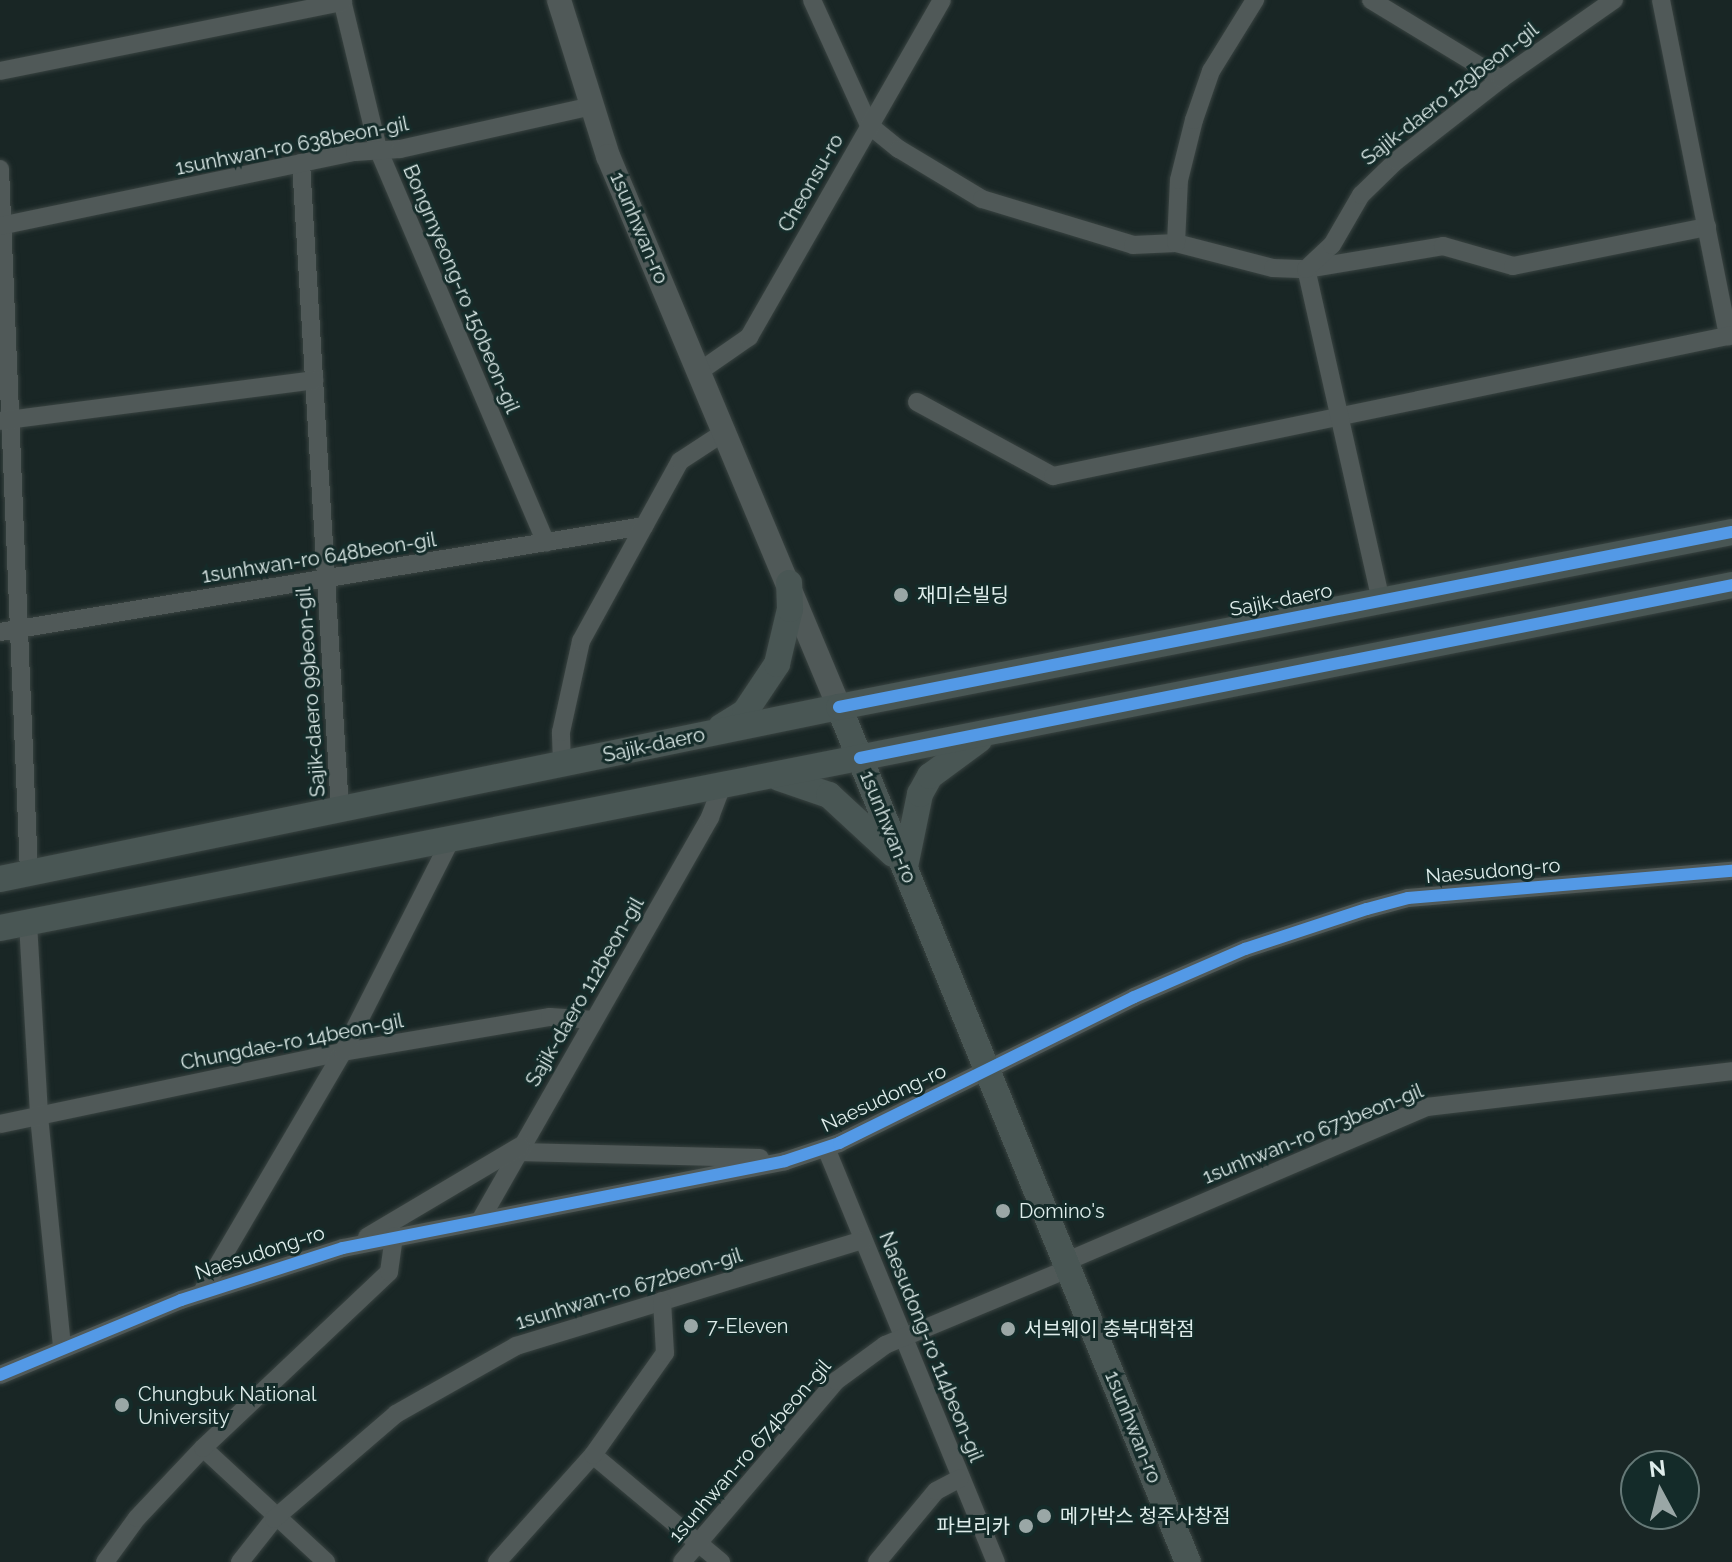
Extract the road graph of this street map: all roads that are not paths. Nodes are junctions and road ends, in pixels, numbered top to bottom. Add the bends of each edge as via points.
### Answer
1 (559, 0) edge
2 (812, 0) edge
3 (942, 0) edge
4 (1255, 0) edge
5 (1371, 0) edge
6 (1614, 0) edge
7 (1661, 0) edge
8 (342, 1) edge
9 (0, 71) edge
10 (1501, 79) junction
11 (592, 106) junction
12 (869, 125) junction
13 (378, 149) junction
14 (301, 163) junction
15 (0, 169) edge
16 (1, 226) edge
17 (1707, 227) junction
18 (1176, 243) junction
19 (1306, 269) junction
20 (1730, 336) edge
21 (700, 371) junction
22 (314, 380) junction
23 (917, 402) dead end
24 (1337, 419) junction
25 (5, 420) edge
26 (726, 431) junction
27 (644, 526) junction
28 (1732, 532) edge
29 (546, 543) junction
30 (326, 578) junction
31 (789, 583) junction
32 (1732, 585) edge
33 (1381, 601) junction
34 (9, 630) edge
35 (839, 707) junction
36 (989, 733) junction
37 (689, 738) junction
38 (860, 758) junction
39 (562, 764) junction
40 (772, 776) junction
41 (722, 785) junction
42 (340, 809) junction
43 (451, 839) junction
44 (905, 867) junction
45 (1732, 871) edge
46 (29, 873) junction
47 (0, 879) edge
48 (28, 923) junction
49 (0, 928) edge
50 (594, 1020) junction
51 (343, 1052) junction
52 (1732, 1071) edge
53 (984, 1072) junction
54 (39, 1116) junction
55 (0, 1124) edge
56 (521, 1148) junction
57 (826, 1148) junction
58 (790, 1159) junction
59 (481, 1219) junction
60 (394, 1236) junction
61 (863, 1240) junction
62 (350, 1246) junction
63 (1066, 1265) junction
64 (202, 1292) junction
65 (662, 1301) junction
66 (901, 1338) junction
67 (62, 1348) junction
68 (0, 1375) edge
69 (203, 1448) junction
70 (593, 1455) junction
71 (960, 1478) junction
72 (274, 1519) junction
73 (699, 1542) junction
74 (105, 1562) edge
75 (240, 1562) edge
76 (326, 1562) edge
77 (497, 1562) edge
78 (682, 1562) edge
79 (721, 1562) edge
80 (877, 1562) edge
81 (996, 1562) edge
82 (1188, 1562) edge

1 - 11 street, 1sunhwan-ro
2 - 12 street
3 - 12 street, Cheonsu-ro
4 - 18 street via 1211,71 1196,115 1179,180
5 - 10 street
6 - 10 street, Sajik-daero 129beon-gil
7 - 17 street
8 - 9 street
8 - 13 street, Bongmyeong-ro 150beon-gil
10 - 19 street, Sajik-daero 129beon-gil via 1361,195 1332,245
11 - 13 street, 1sunhwan-ro 638beon-gil via 400,149
11 - 21 street, 1sunhwan-ro
12 - 18 street via 982,199 1133,245
12 - 21 street, Cheonsu-ro via 749,337
13 - 14 street, 1sunhwan-ro 638beon-gil
13 - 29 street, Bongmyeong-ro 150beon-gil
14 - 16 street, 1sunhwan-ro 638beon-gil
14 - 22 street, Sajik-daero 99beon-gil
15 - 16 street
16 - 25 street
17 - 19 street via 1513,266 1443,246
17 - 20 street
18 - 19 street via 1273,268
19 - 24 street
20 - 24 street
21 - 26 street, 1sunhwan-ro
22 - 25 street
22 - 30 street, Sajik-daero 99beon-gil
23 - 24 street via 1053,476
24 - 33 street
25 - 34 street
26 - 27 street via 680,461
26 - 31 street, 1sunhwan-ro
27 - 29 street, 1sunhwan-ro 648beon-gil
27 - 39 street via 581,641 561,732
28 - 33 main road, Sajik-daero
29 - 30 street, 1sunhwan-ro 648beon-gil
30 - 34 street, 1sunhwan-ro 648beon-gil
30 - 42 street, Sajik-daero 99beon-gil
31 - 35 street, 1sunhwan-ro
31 - 37 main road via 785,639 764,688 745,712
32 - 36 main road
33 - 35 main road, Sajik-daero
34 - 46 street
35 - 37 main road, Sajik-daero
35 - 38 main road, 1sunhwan-ro
36 - 38 main road
36 - 44 main road via 930,776 920,794
37 - 39 main road, Sajik-daero
38 - 40 main road
38 - 44 main road, 1sunhwan-ro
39 - 42 main road, Sajik-daero
40 - 41 main road
40 - 44 main road via 809,786 850,809
41 - 43 main road
41 - 50 street, Sajik-daero 112beon-gil via 710,817
42 - 46 main road, Sajik-daero
43 - 48 main road
43 - 51 street
44 - 53 main road, 1sunhwan-ro
45 - 53 street, Naesudong-ro via 1408,898 1367,909 1245,949
46 - 47 main road, Sajik-daero
48 - 49 main road
48 - 54 street
50 - 51 street, Chungdae-ro 14beon-gil via 550,1017
50 - 56 street, Sajik-daero 112beon-gil
51 - 54 street, Chungdae-ro 14beon-gil
51 - 64 street
52 - 63 street, 1sunhwan-ro 673beon-gil via 1427,1107
53 - 57 street, Naesudong-ro
53 - 63 main road, 1sunhwan-ro
54 - 55 street, Chungdae-ro 14beon-gil
54 - 67 street
56 - 58 street
56 - 59 street, Sajik-daero 112beon-gil
56 - 62 street
57 - 58 street, Naesudong-ro
57 - 61 street, Naesudong-ro 114beon-gil
58 - 59 street, Naesudong-ro
59 - 60 street, Naesudong-ro
60 - 62 street, Naesudong-ro
60 - 69 street via 389,1272
61 - 65 street, 1sunhwan-ro 672beon-gil
61 - 66 street, Naesudong-ro 114beon-gil
62 - 64 street, Naesudong-ro
63 - 66 street, 1sunhwan-ro 674beon-gil
63 - 82 main road, 1sunhwan-ro
64 - 67 street, Naesudong-ro
65 - 70 street via 665,1353
65 - 72 street, 1sunhwan-ro 672beon-gil via 503,1353 396,1414
66 - 71 street, Naesudong-ro 114beon-gil
66 - 73 street, 1sunhwan-ro 674beon-gil via 836,1381
67 - 68 street, Naesudong-ro
69 - 72 street
69 - 74 street via 137,1518
70 - 73 street
70 - 77 street
71 - 80 street via 936,1491
71 - 81 street, Naesudong-ro 114beon-gil
72 - 75 street, 1sunhwan-ro 672beon-gil
72 - 76 street
73 - 78 street, 1sunhwan-ro 674beon-gil
73 - 79 street

